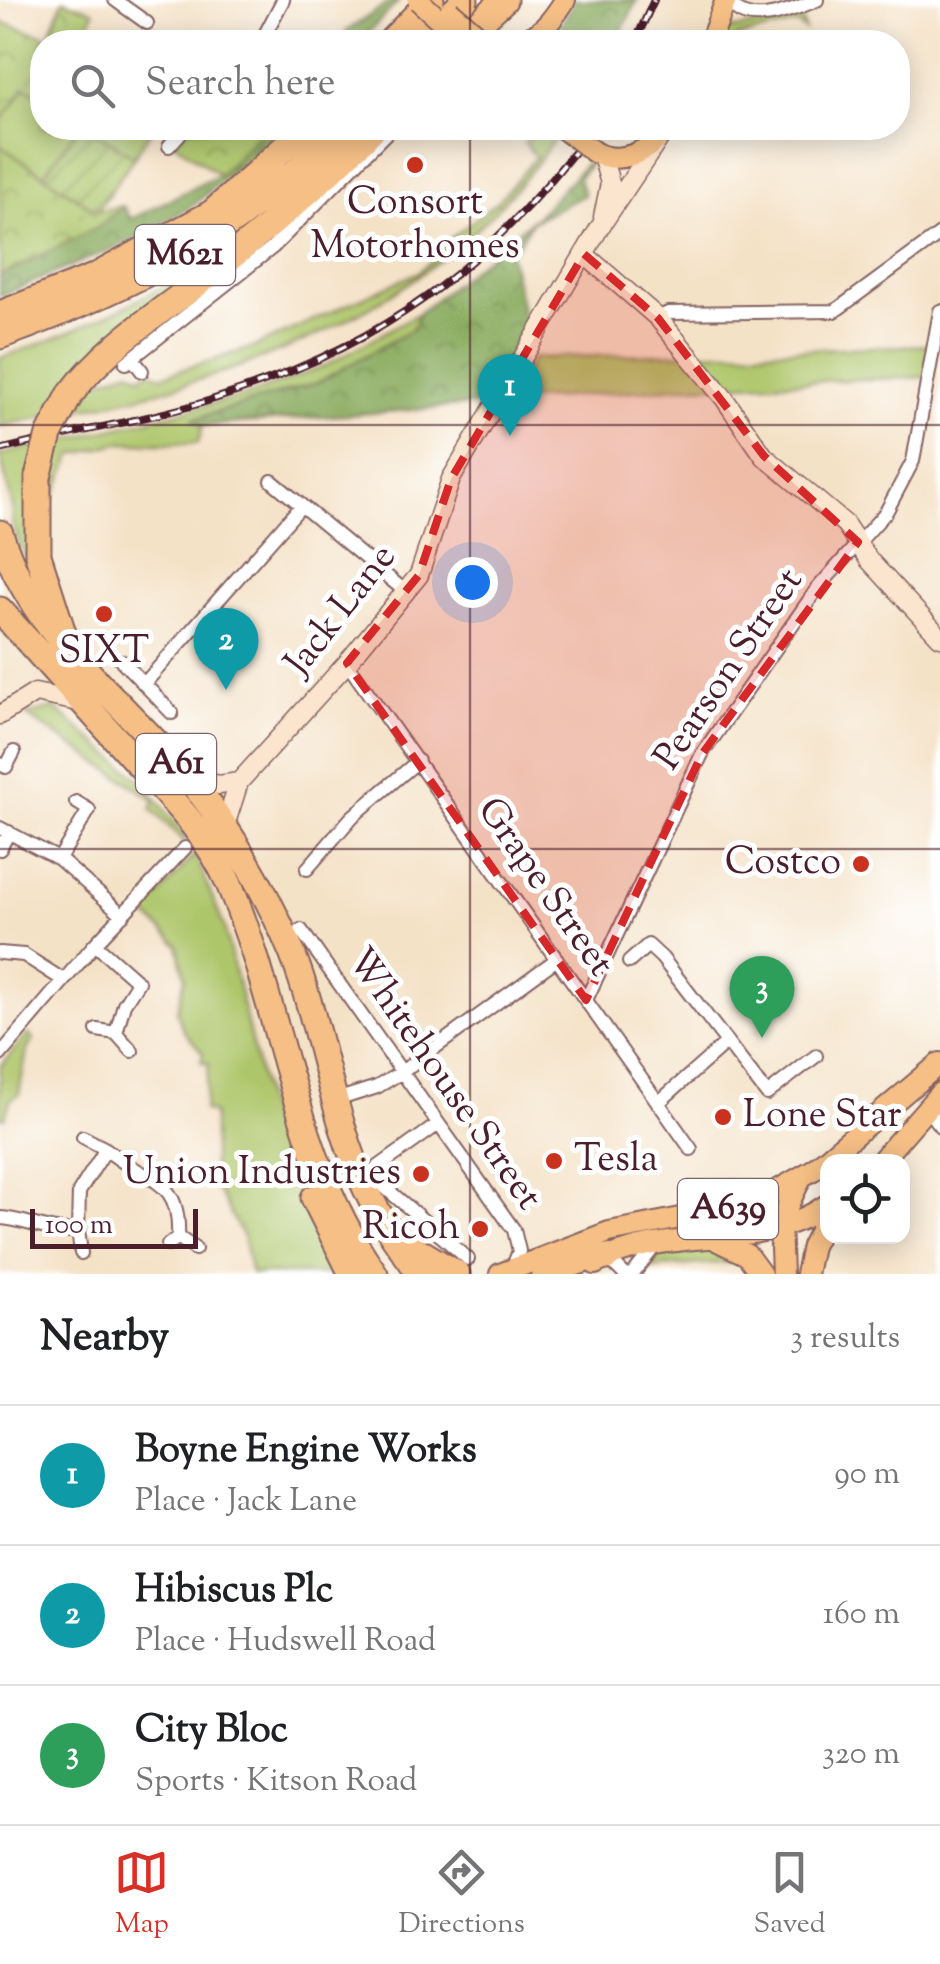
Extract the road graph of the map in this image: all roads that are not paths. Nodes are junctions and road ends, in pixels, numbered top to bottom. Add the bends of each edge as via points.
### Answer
1 (115, 0) edge
2 (283, 0) edge
3 (455, 0) edge
4 (465, 0) edge
5 (504, 0) edge
6 (565, 0) edge
7 (727, 0) edge
8 (817, 0) edge
9 (424, 15) edge
10 (552, 21) junction
11 (147, 23) dead end
12 (267, 30) edge
13 (450, 30) edge
14 (476, 30) edge
15 (542, 30) edge
16 (549, 30) edge
17 (715, 30) edge
18 (174, 140) edge
19 (293, 140) edge
20 (327, 140) edge
21 (363, 140) edge
22 (379, 140) edge
23 (579, 140) edge
24 (651, 140) edge
25 (657, 140) edge
26 (169, 146) dead end
27 (598, 154) junction
28 (600, 227) junction
29 (940, 234) edge
30 (584, 254) junction
31 (0, 311) edge
32 (940, 311) edge
33 (658, 318) junction
34 (0, 336) edge
35 (142, 371) dead end
36 (272, 481) dead end
37 (301, 506) junction
38 (0, 534) edge
39 (858, 542) junction
40 (406, 592) junction
41 (0, 593) edge
42 (8, 619) edge
43 (940, 637) edge
44 (70, 653) junction
45 (122, 661) dead end
46 (347, 663) junction
47 (145, 683) junction
48 (84, 704) junction
49 (172, 713) dead end
50 (0, 714) edge
51 (14, 752) dead end
52 (418, 760) junction
53 (0, 764) edge
54 (186, 777) junction
55 (239, 782) junction
56 (76, 802) dead end
57 (224, 828) junction
58 (5, 830) edge
59 (185, 848) dead end
60 (0, 850) edge
61 (59, 859) junction
62 (307, 869) dead end
63 (260, 892) junction
64 (123, 915) junction
65 (301, 930) dead end
66 (95, 944) junction
67 (0, 953) edge
68 (256, 957) junction
69 (557, 960) junction
70 (629, 962) dead end
71 (63, 980) junction
72 (586, 1000) junction
73 (96, 1030) dead end
74 (116, 1033) junction
75 (726, 1043) junction
76 (132, 1051) dead end
77 (0, 1056) edge
78 (816, 1056) dead end
79 (940, 1063) edge
80 (400, 1073) junction
81 (299, 1081) junction
82 (336, 1100) junction
83 (933, 1100) edge
84 (658, 1103) junction
85 (873, 1118) junction
86 (437, 1125) junction
87 (940, 1126) edge
88 (83, 1137) dead end
89 (900, 1142) junction
90 (106, 1149) junction
91 (691, 1149) dead end
92 (888, 1154) edge
93 (801, 1178) junction
94 (820, 1208) edge
95 (0, 1218) edge
96 (649, 1224) junction
97 (783, 1226) junction
98 (78, 1230) junction
99 (820, 1230) edge
100 (395, 1236) junction
101 (716, 1241) junction
102 (657, 1245) junction
103 (336, 1246) junction
104 (195, 1249) dead end
105 (81, 1253) dead end
106 (463, 1266) edge
107 (615, 1266) edge
108 (506, 1272) edge
109 (344, 1274) edge
110 (352, 1274) edge
111 (375, 1274) edge
112 (392, 1274) edge
113 (420, 1274) edge
114 (544, 1274) edge
115 (575, 1274) edge
116 (633, 1274) edge
117 (760, 1274) edge
118 (782, 1274) edge
119 (806, 1274) edge

1 - 11 street
2 - 12 street
3 - 9 highway
4 - 9 highway
5 - 14 highway
6 - 10 main road
7 - 8 street via 750,16
7 - 17 main road
9 - 13 main road, bridge
10 - 15 main road
10 - 16 main road
18 - 26 street
19 - 31 highway, M621 via 212,213 137,256
20 - 34 highway, M621 via 260,201 172,264
21 - 44 highway, bridge via 275,222 102,357 70,395 38,477 38,555
22 - 35 street via 287,234 129,361
23 - 27 main road, bridge
24 - 27 main road via 621,158
25 - 28 street, Jack Lane
27 - 28 street via 610,183
28 - 30 street, Jack Lane
29 - 33 street via 835,311
30 - 33 street
30 - 40 street, Jack Lane via 450,479 426,559
32 - 39 street, Pearson Street via 914,461 886,512
33 - 39 street via 764,456
36 - 37 street
37 - 40 street
37 - 47 street
38 - 44 highway, A61 via 23,590
39 - 43 street
39 - 72 street, Pearson Street via 817,589 702,754
40 - 46 street, Jack Lane
41 - 42 highway, A61
42 - 48 highway, A61
44 - 54 highway, A61
45 - 47 street
46 - 52 street, Grape Street
46 - 55 street, Jack Lane
47 - 49 street
48 - 50 street via 35,693
48 - 68 highway, A61 via 197,829 228,880
51 - 53 street via 6,767
52 - 62 street via 352,817
52 - 69 street, Grape Street
54 - 55 street
54 - 57 highway, A61
55 - 57 street, Jack Lane
56 - 61 street via 89,810
57 - 63 highway, A61
58 - 60 street
58 - 61 street
59 - 64 street
61 - 64 street
63 - 81 highway, A61
63 - 82 highway via 292,952
64 - 66 street
65 - 80 street, Whitehouse Street
66 - 71 street
66 - 74 street via 142,978 124,1004
67 - 71 street via 24,955
68 - 81 highway, A61
68 - 103 highway via 277,1085 298,1160
69 - 72 street, Grape Street
69 - 80 street
70 - 75 street via 648,945
71 - 77 street
72 - 84 street, Grape Street
73 - 74 street
74 - 76 street
75 - 78 street via 767,1094
75 - 84 street
79 - 85 main road, A639
80 - 82 street
80 - 86 street, Whitehouse Street
81 - 111 highway, A61 via 312,1151
81 - 112 highway, A61 via 352,1205
82 - 100 highway via 367,1192
83 - 87 street
83 - 89 main road
84 - 91 street, Grape Street
85 - 89 main road via 878,1140
85 - 93 main road, A639
86 - 106 street via 374,1172 377,1185
86 - 108 street, Whitehouse Street via 518,1238
88 - 90 street
89 - 92 main road
90 - 98 street via 79,1192
90 - 104 street via 134,1172 167,1186 178,1204 173,1241
93 - 96 main road, A639 via 755,1202
93 - 97 main road
94 - 97 main road, A639
95 - 98 street via 58,1232
96 - 97 main road via 759,1218
96 - 108 main road, A639 via 580,1241
97 - 101 main road, A639
97 - 118 main road
97 - 119 main road
98 - 105 street
99 - 119 main road
100 - 106 highway
100 - 113 highway
101 - 102 main road, A639
101 - 117 main road via 740,1250
102 - 107 main road, A639
102 - 116 street
103 - 109 highway
103 - 110 highway
107 - 114 highway via 586,1259
107 - 115 main road, A639

